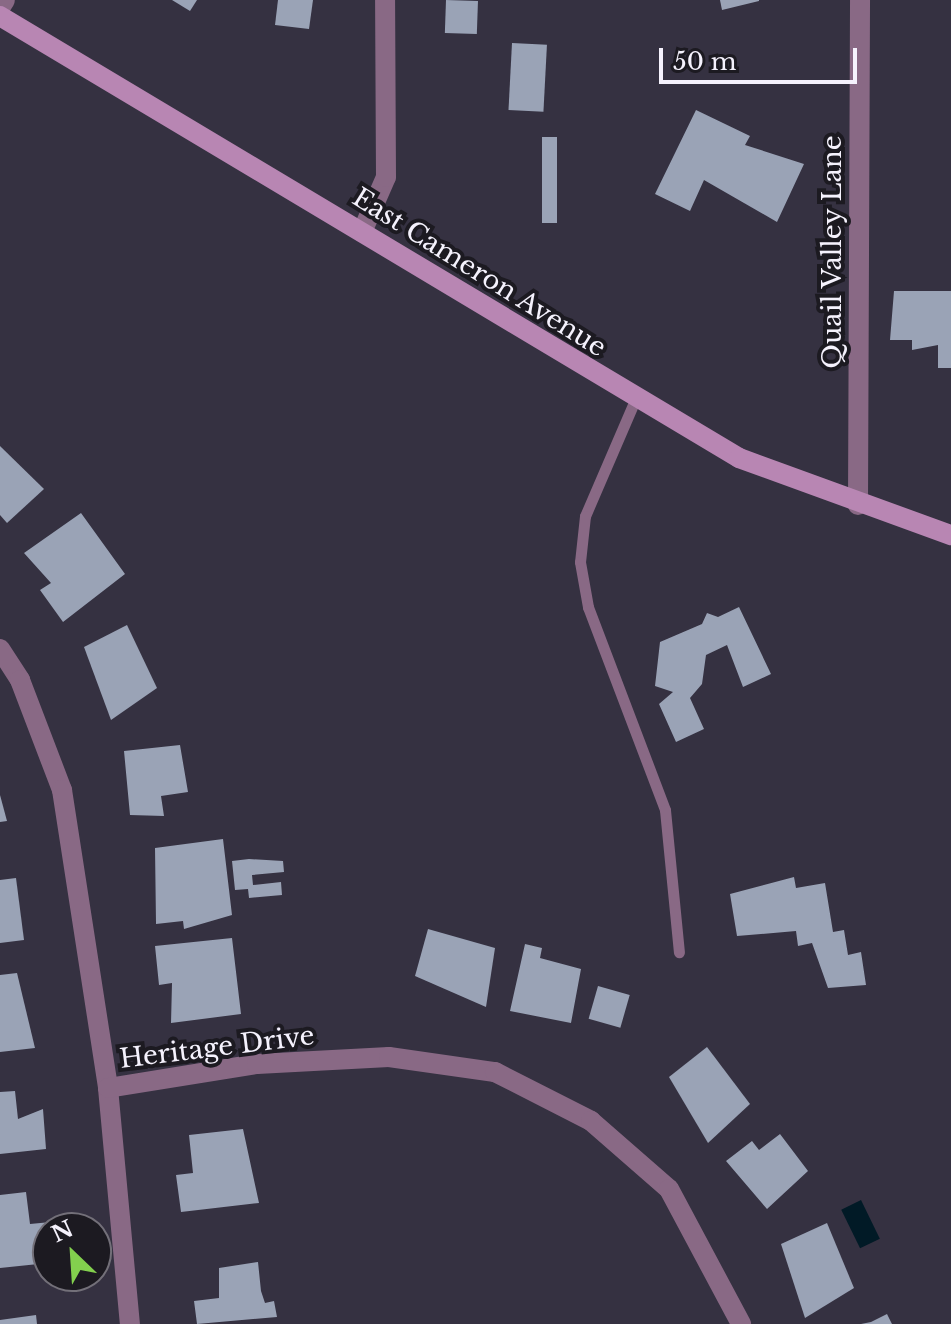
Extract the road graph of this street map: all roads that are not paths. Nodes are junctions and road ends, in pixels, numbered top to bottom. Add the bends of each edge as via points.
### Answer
1 (5, 0) edge
2 (385, 0) edge
3 (860, 0) edge
4 (0, 8) edge
5 (0, 16) edge
6 (362, 232) junction
7 (635, 400) junction
8 (858, 505) junction
9 (951, 535) edge
10 (0, 649) edge
11 (679, 952) dead end
12 (108, 1088) junction
13 (130, 1324) edge
14 (741, 1324) edge

1 - 4 street
2 - 6 street via 386,177
3 - 8 street, Quail Valley Lane
5 - 6 main road, East Cameron Avenue
6 - 7 main road, East Cameron Avenue
7 - 8 main road, East Cameron Avenue via 739,458
7 - 11 lane via 585,516 580,562 588,607 665,810
8 - 9 main road, East Cameron Avenue
10 - 12 street via 20,680 62,790
12 - 13 street
12 - 14 street, Heritage Drive via 257,1064 389,1057 495,1072 591,1121 669,1189

